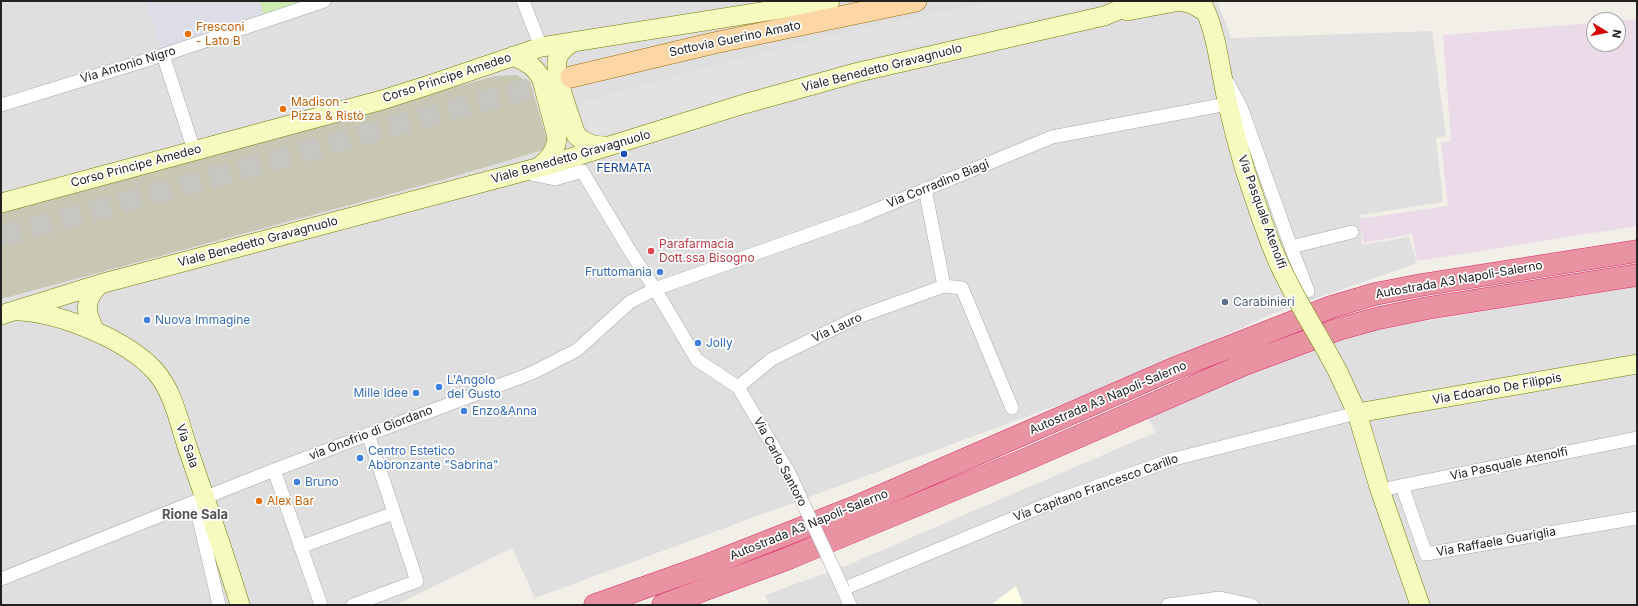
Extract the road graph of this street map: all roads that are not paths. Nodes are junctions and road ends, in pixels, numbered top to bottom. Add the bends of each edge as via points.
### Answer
1 (324, 1) edge
2 (523, 1) edge
3 (830, 1) edge
4 (1140, 1) edge
5 (908, 2) edge
6 (1204, 6) edge
7 (1104, 16) junction
8 (572, 42) junction
9 (540, 47) junction
10 (163, 55) junction
11 (513, 56) junction
12 (1221, 69) junction
13 (571, 77) tunnel mouth
14 (1, 104) edge
15 (1228, 104) junction
16 (610, 146) junction
17 (194, 150) junction
18 (529, 170) junction
19 (925, 189) junction
20 (1, 203) edge
21 (1352, 232) dead end
22 (1291, 247) junction
23 (1637, 251) edge
24 (1637, 275) edge
25 (100, 284) junction
26 (944, 286) junction
27 (655, 289) junction
28 (1308, 291) dead end
29 (8, 313) edge
30 (95, 331) junction
31 (1637, 364) edge
32 (738, 387) junction
33 (1012, 408) dead end
34 (1357, 413) junction
35 (368, 434) junction
36 (1637, 438) edge
37 (274, 470) junction
38 (1402, 486) junction
39 (1380, 490) junction
40 (205, 498) junction
41 (394, 512) junction
42 (1637, 518) edge
43 (300, 547) junction
44 (1, 579) edge
45 (843, 589) junction
46 (238, 599) edge
47 (219, 605) edge
48 (321, 605) edge
49 (353, 605) edge
50 (595, 605) edge
51 (663, 605) edge
52 (850, 605) edge
53 (1168, 605) edge
54 (1252, 605) edge
55 (1420, 605) edge

1 - 10 street, Via Antonio Nigro
2 - 9 street
3 - 8 main road, Corso Principe Amedeo
4 - 7 main road, Viale Benedetto Gravagnuolo
5 - 13 main road, Sottovia Guerino Amato
6 - 7 main road, Via Pasquale Atenolfi via 1180,1
6 - 12 main road, Via Pasquale Atenolfi
7 - 16 main road, Viale Benedetto Gravagnuolo via 859,72 744,104
8 - 9 main road, Corso Principe Amedeo
8 - 16 main road via 558,57 557,72 576,135 593,146
9 - 11 main road, Corso Principe Amedeo
10 - 14 street, Via Antonio Nigro
10 - 17 street
11 - 17 main road, Corso Principe Amedeo via 382,100
11 - 18 main road via 531,64 542,80 557,137 554,153
12 - 15 main road, Via Pasquale Atenolfi
12 - 22 street via 1241,107
15 - 19 street, Via Corradino Biagi via 1052,137
15 - 34 main road, Via Pasquale Atenolfi, bridge via 1245,170 1276,256
16 - 18 main road, Viale Benedetto Gravagnuolo
17 - 20 main road, Corso Principe Amedeo
18 - 25 main road, Viale Benedetto Gravagnuolo
18 - 27 street via 555,178 582,171
19 - 26 street
19 - 27 street, Via Corradino Biagi via 861,216
21 - 22 street
22 - 28 street
23 - 50 highway, Autostrada A3 Napoli-Salerno via 1421,285 1375,294 1330,307 1173,369 854,508 708,565
24 - 51 highway, Autostrada A3 Napoli-Salerno via 1428,308 1339,329 1245,364 1027,459 789,558
25 - 29 main road, Viale Benedetto Gravagnuolo
25 - 30 main road via 89,296 90,321
26 - 32 street, Via Lauro via 858,317 772,359
26 - 33 street via 962,288
27 - 32 street via 697,360
27 - 35 street, via Onofrio di Giordano via 630,302 577,350 532,372
29 - 30 main road, Via Sala via 44,314
30 - 40 main road, Via Sala via 136,355 155,371 168,389
31 - 34 main road, Via Edoardo De Filippis
32 - 45 street, Via Carlo Santoro, bridge via 789,473
34 - 39 main road, Via Pasquale Atenolfi
34 - 45 street, Via Capitano Francesco Carillo via 1174,459 1055,501
35 - 37 street, via Onofrio di Giordano
35 - 41 street
36 - 38 street, Via Pasquale Atenolfi
37 - 40 street, via Onofrio di Giordano
37 - 43 street
38 - 39 street, Via Pasquale Atenolfi
38 - 42 street, Via Raffaele Guariglia via 1426,554
39 - 55 main road, Via Pasquale Atenolfi
40 - 44 street, via Onofrio di Giordano
40 - 46 main road, Via Sala
40 - 47 street via 199,519
41 - 43 street
41 - 49 street via 417,581
43 - 48 street
45 - 52 street, Via Carlo Santoro
53 - 54 street via 1220,598

